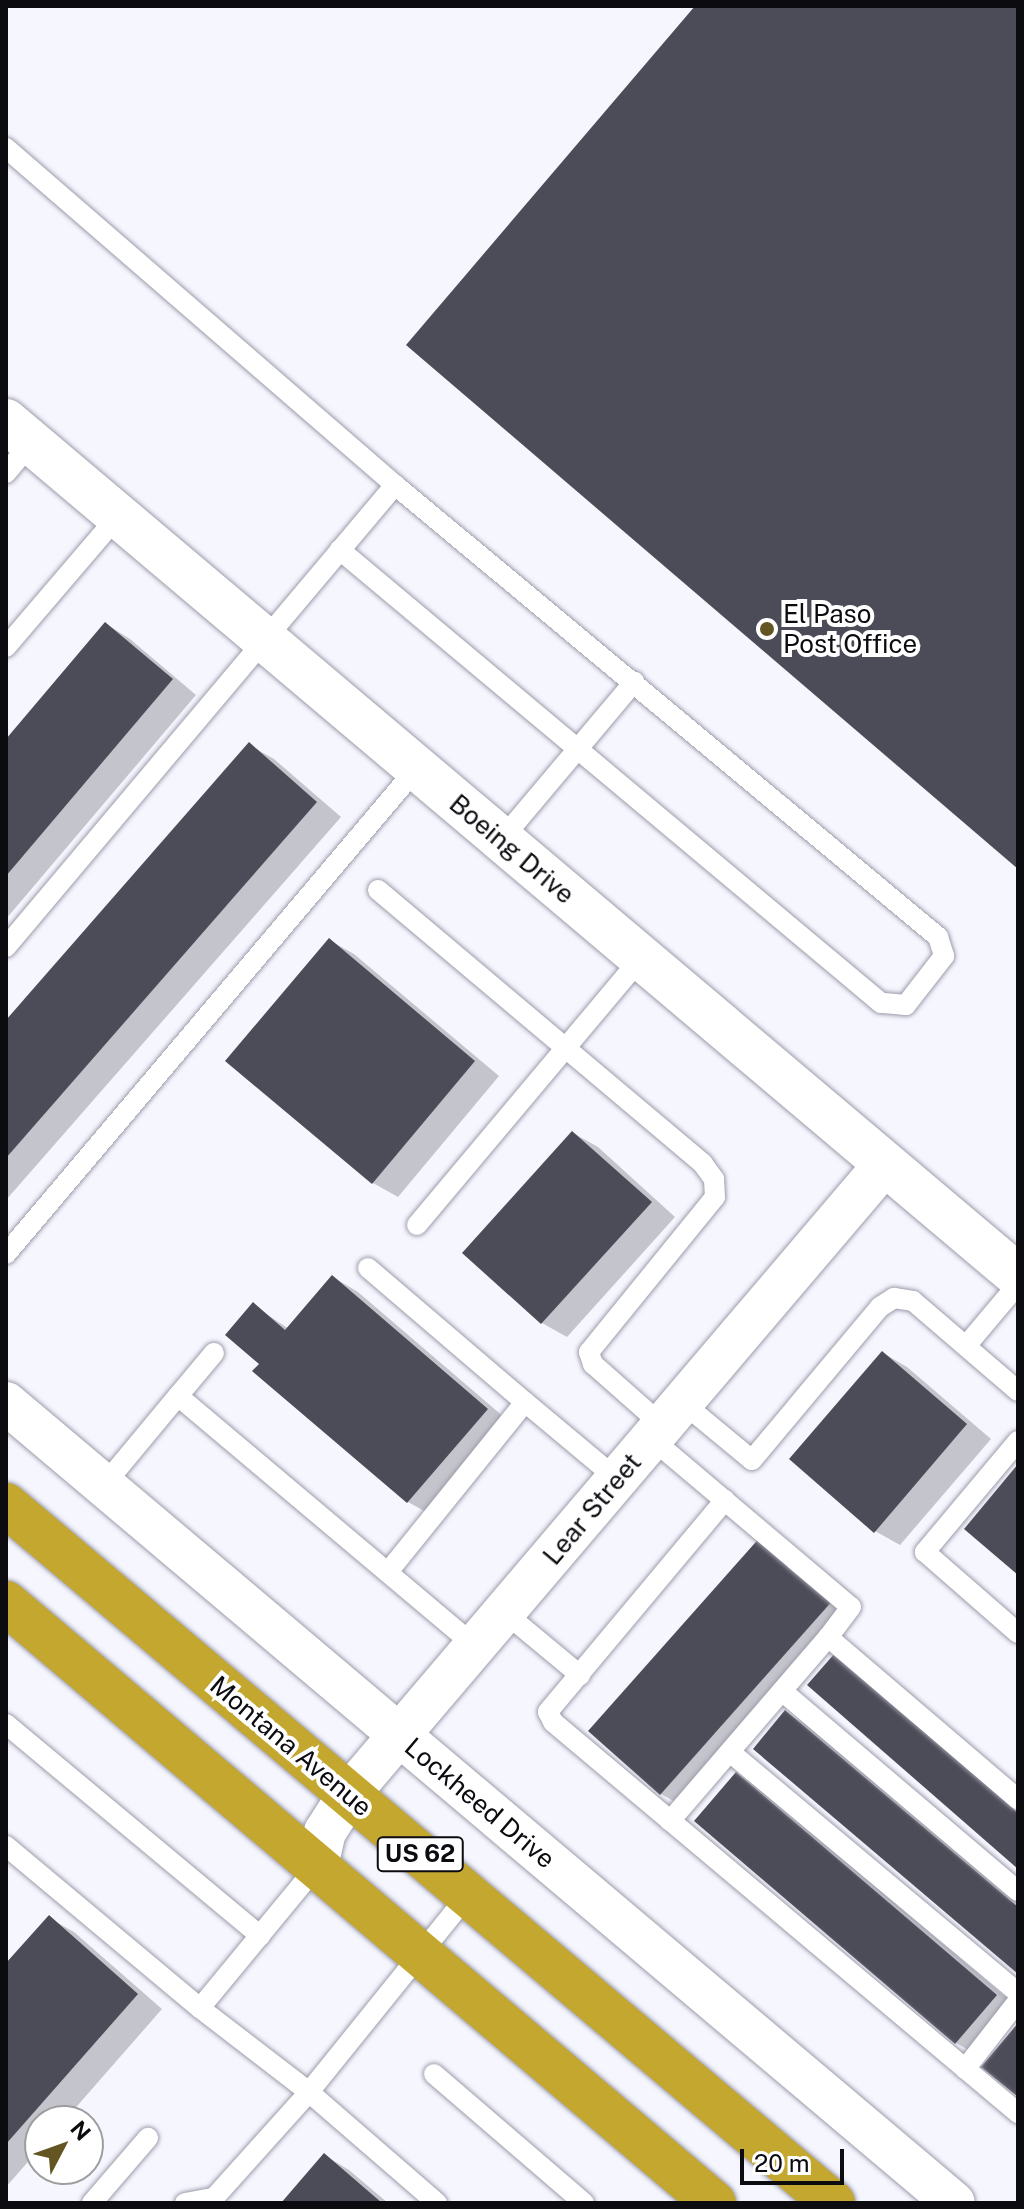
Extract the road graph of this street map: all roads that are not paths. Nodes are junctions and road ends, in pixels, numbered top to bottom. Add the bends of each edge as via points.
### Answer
1 (6, 148) edge
2 (14, 446) edge
3 (395, 485) junction
4 (118, 516) junction
5 (340, 550) junction
6 (265, 640) junction
7 (6, 647) edge
8 (634, 682) junction
9 (578, 748) junction
10 (417, 768) junction
11 (501, 840) junction
12 (378, 890) dead end
13 (6, 947) edge
14 (641, 958) junction
15 (566, 1047) junction
16 (885, 1164) junction
17 (417, 1225) dead end
18 (6, 1254) edge
19 (368, 1268) dead end
20 (1018, 1276) edge
21 (1018, 1284) edge
22 (966, 1346) junction
23 (214, 1353) dead end
24 (1018, 1391) edge
25 (178, 1396) junction
26 (525, 1402) junction
27 (6, 1403) edge
28 (666, 1423) junction
29 (1018, 1441) edge
30 (617, 1479) junction
31 (104, 1485) junction
32 (725, 1500) junction
33 (6, 1505) edge
34 (388, 1572) junction
35 (6, 1603) edge
36 (504, 1612) junction
37 (1018, 1633) edge
38 (828, 1637) junction
39 (475, 1646) junction
40 (580, 1675) junction
41 (782, 1691) junction
42 (6, 1724) edge
43 (399, 1735) junction
44 (730, 1752) junction
45 (349, 1794) junction
46 (1018, 1799) edge
47 (670, 1821) junction
48 (6, 1846) edge
49 (317, 1866) junction
50 (1018, 1891) edge
51 (468, 1895) junction
52 (260, 1936) junction
53 (420, 1953) junction
54 (1018, 1993) edge
55 (1018, 2001) edge
56 (200, 2008) junction
57 (965, 2069) junction
58 (434, 2074) dead end
59 (309, 2092) junction
60 (1018, 2113) edge
61 (148, 2138) dead end
62 (92, 2203) edge
63 (185, 2203) edge
64 (437, 2203) edge
65 (584, 2203) edge
66 (714, 2203) edge
67 (833, 2203) edge
68 (954, 2203) edge

1 - 3 lane
2 - 4 street, Boeing Drive
3 - 5 lane
3 - 8 lane
4 - 6 street, Boeing Drive
4 - 7 lane
5 - 6 lane
5 - 9 lane
6 - 10 street, Boeing Drive
6 - 13 lane
8 - 9 lane
8 - 9 lane via 938,937 944,956 906,1005 881,1003
9 - 11 lane
10 - 11 street, Boeing Drive
10 - 18 lane
11 - 14 street, Boeing Drive
12 - 15 lane
14 - 15 lane
14 - 16 street, Boeing Drive
15 - 17 lane
15 - 28 lane via 714,1179 715,1197 589,1352 593,1364
16 - 20 street, Boeing Drive
16 - 28 street, Lear Street
19 - 26 lane
21 - 22 lane
22 - 24 lane
22 - 28 lane via 913,1301 894,1298 880,1307 752,1460
23 - 25 lane
25 - 31 lane
25 - 34 lane
26 - 30 lane
26 - 34 lane
27 - 31 street, Lockheed Drive
28 - 30 street, Lear Street
28 - 32 lane
29 - 37 lane via 925,1552
30 - 36 street, Lear Street
31 - 43 street, Lockheed Drive
32 - 38 lane via 851,1607
32 - 40 lane
33 - 45 highway, Montana Avenue / US 62
34 - 39 lane
35 - 49 highway, US 62
36 - 39 street, Lear Street
36 - 40 lane
38 - 41 lane
38 - 46 lane
39 - 43 street, Lear Street
40 - 47 lane via 548,1712 553,1722
41 - 44 lane
41 - 50 lane
42 - 52 lane
43 - 45 street, Lear Street
43 - 68 street, Lockheed Drive
44 - 47 lane
44 - 54 lane
45 - 49 street, Lear Street via 325,1832
45 - 51 highway, Montana Avenue / US 62
47 - 57 lane
48 - 56 lane
49 - 52 lane
49 - 53 highway, US 62
51 - 53 lane
51 - 67 highway, Montana Avenue / US 62
52 - 56 lane
53 - 59 lane
53 - 66 highway, US 62
55 - 57 lane
56 - 59 lane
57 - 60 lane
58 - 65 lane
59 - 63 lane via 214,2198
59 - 64 lane
61 - 62 lane

